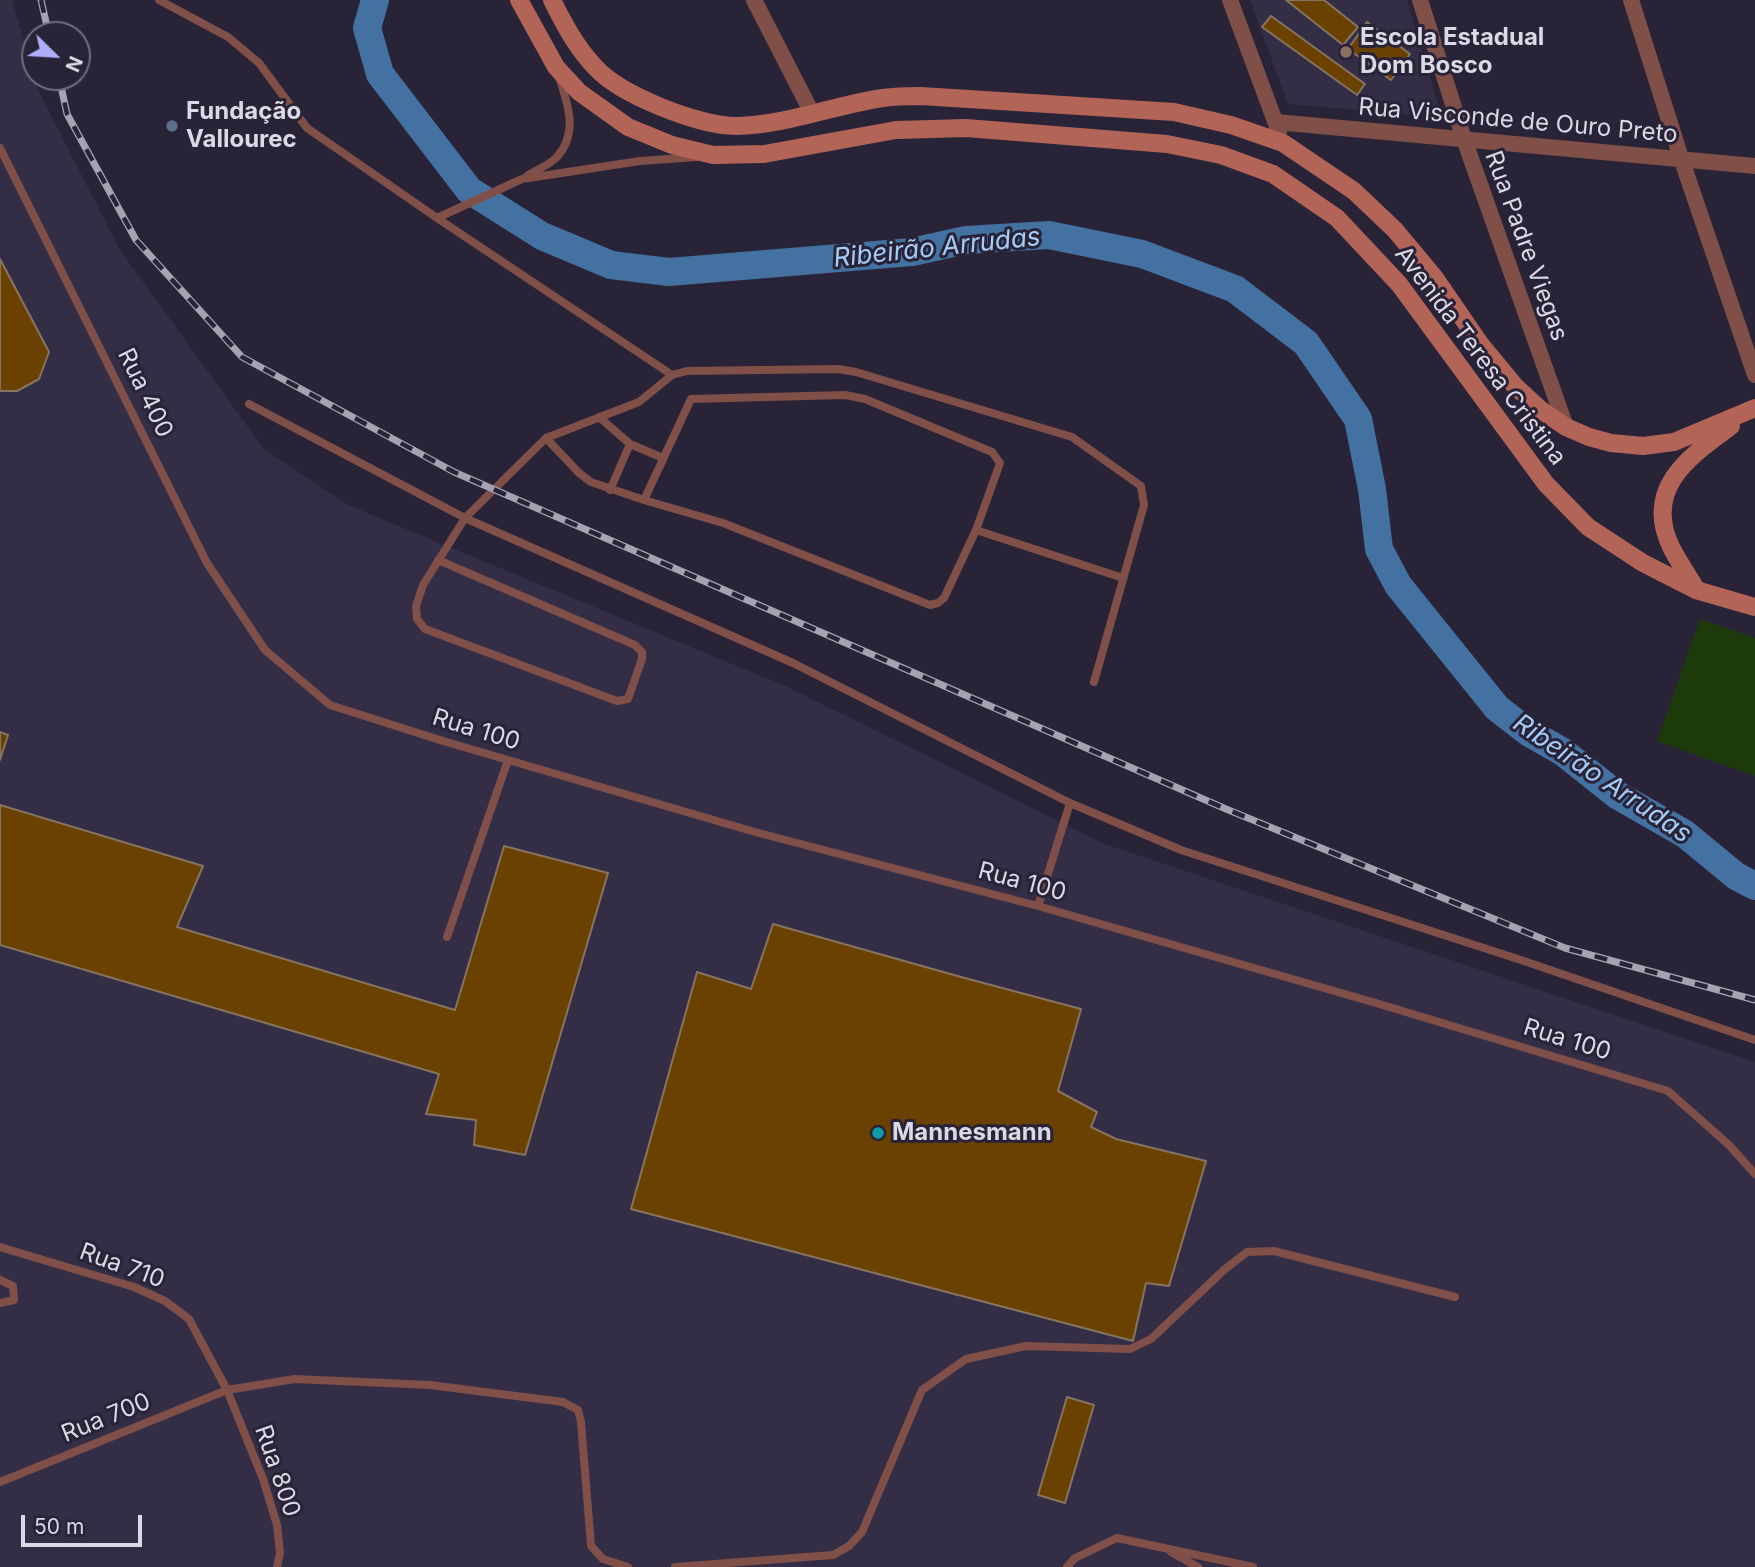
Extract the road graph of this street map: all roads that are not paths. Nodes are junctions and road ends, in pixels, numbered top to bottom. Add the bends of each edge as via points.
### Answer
1 (159, 0) edge
2 (519, 0) edge
3 (552, 0) edge
4 (754, 0) edge
5 (1230, 0) edge
6 (1420, 0) edge
7 (1631, 0) edge
8 (556, 67) junction
9 (812, 113) junction
10 (1276, 122) junction
11 (1464, 139) junction
12 (1283, 143) junction
13 (0, 148) edge
14 (713, 155) junction
15 (1681, 158) junction
16 (1755, 166) edge
17 (522, 179) junction
18 (437, 218) junction
19 (672, 375) junction
20 (1755, 375) edge
21 (249, 404) dead end
22 (1754, 409) edge
23 (599, 417) junction
24 (1566, 427) junction
25 (546, 438) junction
26 (629, 444) junction
27 (663, 458) junction
28 (610, 489) junction
29 (644, 500) junction
30 (466, 518) junction
31 (976, 530) junction
32 (438, 560) junction
33 (1123, 578) junction
34 (1696, 590) junction
35 (1755, 607) edge
36 (265, 650) joint
37 (1094, 682) dead end
38 (508, 760) junction
39 (1070, 803) junction
40 (1038, 906) junction
41 (447, 937) dead end
42 (1755, 1040) edge
43 (1755, 1174) edge
44 (0, 1247) edge
45 (0, 1280) edge
46 (1455, 1297) dead end
47 (0, 1303) edge
48 (227, 1390) junction
49 (0, 1482) edge
50 (1163, 1547) junction
51 (278, 1567) edge
52 (628, 1567) edge
53 (675, 1567) edge
54 (1068, 1567) edge
55 (1198, 1567) edge
56 (1253, 1567) edge

1 - 18 lane via 228,37 259,63 307,128
2 - 8 main road, Avenida Teresa Cristina
3 - 9 main road, Avenida Teresa Cristina via 573,40 596,70 622,88 678,114 735,126
4 - 9 street
5 - 10 street
6 - 11 street, Rua Padre Viegas
7 - 15 street
8 - 14 main road, Avenida Teresa Cristina via 579,92 628,127
8 - 17 lane via 571,114 568,139 556,158
9 - 12 main road, Avenida Teresa Cristina via 885,97 1174,112
10 - 11 street, Rua Visconde de Ouro Preto
10 - 12 street
11 - 15 street, Rua Visconde de Ouro Preto
11 - 24 street, Rua Padre Viegas
12 - 24 main road, Avenida Teresa Cristina via 1354,191 1395,230 1515,386
13 - 36 lane, Rua 400 via 207,563
14 - 17 lane
14 - 34 main road, Avenida Teresa Cristina via 764,154 896,130 967,128 1167,144 1221,155 1273,174 1337,218 1399,284 1546,484 1588,527
15 - 16 street, Rua Visconde de Ouro Preto
15 - 20 street
17 - 18 lane
18 - 19 lane
19 - 23 lane via 639,402
19 - 33 lane via 687,370 838,369 1072,437 1141,486 1144,505
21 - 30 lane
22 - 24 main road, Avenida Teresa Cristina via 1674,442 1643,446 1611,443
22 - 34 main road via 1685,461 1670,480 1661,511 1670,545
23 - 25 lane
23 - 26 lane
25 - 28 lane via 579,473
25 - 30 lane
26 - 27 lane
26 - 28 lane
27 - 29 lane
27 - 31 lane via 687,403 695,398 845,395 865,399 992,452 1000,463
28 - 29 lane
29 - 31 lane via 723,523 930,605 944,597
30 - 32 lane
30 - 39 lane via 793,663
31 - 33 lane
32 - 32 lane via 635,645 642,659 628,699 617,701 425,629 417,619 416,606
33 - 37 lane
34 - 35 main road, Avenida Teresa Cristina
36 - 38 lane, Rua 100 via 330,705
38 - 40 lane, Rua 100 via 755,832
38 - 41 lane
39 - 40 lane
39 - 42 lane via 1181,850
40 - 43 lane, Rua 100 via 1668,1091
44 - 48 lane, Rua 710 via 134,1287 165,1301 189,1319
45 - 47 lane via 13,1286 14,1300
46 - 53 lane via 1274,1251 1247,1252 1151,1339 1130,1349 1026,1346 966,1359 922,1390 862,1532 833,1555
48 - 49 lane, Rua 700
48 - 51 lane, Rua 800 via 277,1525
48 - 52 lane, Rua 700 via 295,1379 328,1380 430,1385 563,1402 578,1410 581,1422 591,1546 603,1559
50 - 54 lane via 1117,1538 1075,1558
50 - 55 lane
50 - 56 lane

